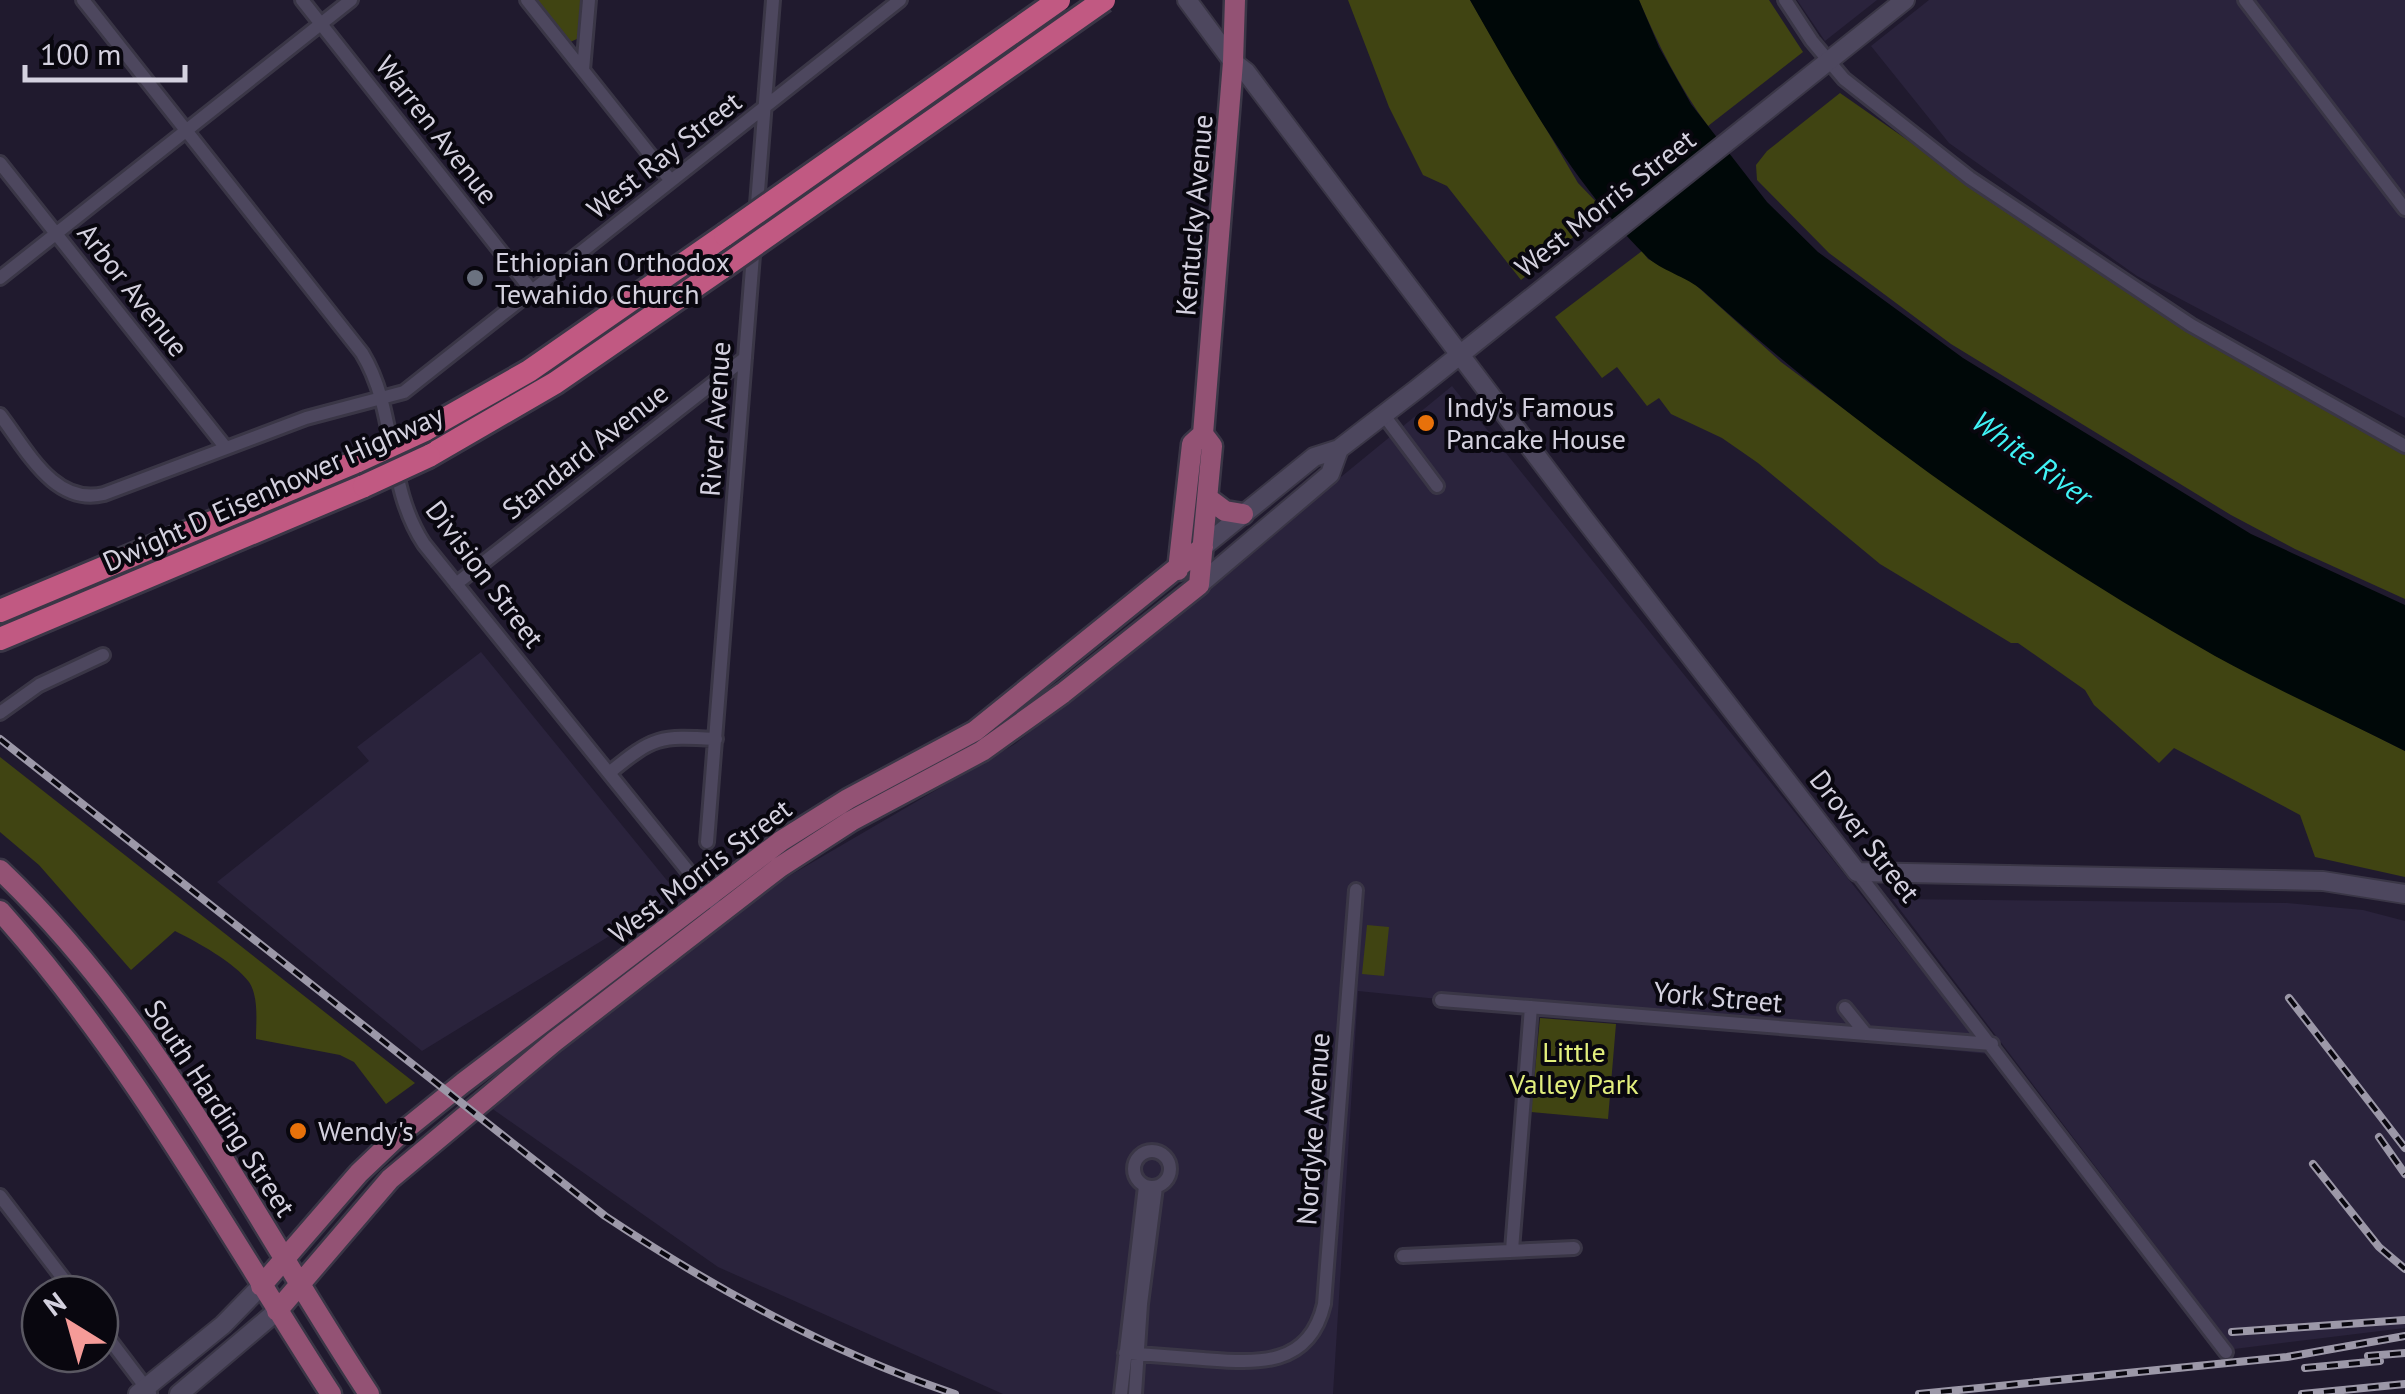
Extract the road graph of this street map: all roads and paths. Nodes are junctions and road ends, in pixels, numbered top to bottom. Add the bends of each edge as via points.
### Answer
1 (83, 0) edge
2 (302, 0) edge
3 (351, 0) edge
4 (528, 0) edge
5 (588, 0) edge
6 (774, 0) edge
7 (900, 0) edge
8 (1059, 0) edge
9 (1104, 0) edge
10 (1187, 0) edge
11 (1235, 0) edge
12 (1785, 0) edge
13 (1905, 0) edge
14 (2245, 0) edge
15 (320, 24) junction
16 (1234, 62) junction
17 (1822, 66) junction
18 (583, 70) junction
19 (765, 108) junction
20 (186, 130) junction
21 (0, 163) edge
22 (670, 181) junction
23 (2405, 208) edge
24 (56, 234) junction
25 (0, 278) edge
26 (532, 291) junction
27 (1460, 354) junction
28 (745, 358) junction
29 (382, 399) junction
30 (1383, 414) junction
31 (0, 416) edge
32 (1203, 434) junction
33 (2405, 446) edge
34 (226, 448) junction
35 (1339, 448) junction
36 (1437, 486) dead end
37 (1208, 499) junction
38 (1243, 514) junction
39 (1204, 547) junction
40 (1179, 567) junction
41 (456, 584) junction
42 (1199, 584) junction
43 (1172, 606) junction
44 (0, 611) edge
45 (0, 639) edge
46 (103, 655) dead end
47 (1010, 704) junction
48 (0, 714) edge
49 (716, 739) junction
50 (609, 773) junction
51 (896, 774) junction
52 (925, 784) junction
53 (822, 838) junction
54 (708, 842) dead end
55 (0, 870) edge
56 (1856, 872) junction
57 (1356, 890) dead end
58 (2405, 894) edge
59 (715, 904) junction
60 (0, 912) edge
61 (1441, 1000) dead end
62 (1531, 1007) junction
63 (1845, 1008) dead end
64 (1866, 1034) junction
65 (1992, 1044) junction
66 (1150, 1186) dead end
67 (0, 1196) edge
68 (1574, 1248) dead end
69 (1512, 1250) junction
70 (1404, 1256) dead end
71 (285, 1260) junction
72 (60, 1274) edge
73 (300, 1284) junction
74 (262, 1286) junction
75 (277, 1311) junction
76 (2226, 1352) dead end
77 (1131, 1354) junction
78 (120, 1356) edge
79 (166, 1372) junction
80 (145, 1392) edge
81 (181, 1393) edge
82 (331, 1394) edge
83 (369, 1394) edge
84 (1121, 1394) edge
85 (1134, 1394) edge

1 - 20 street, Division Street
2 - 15 street, Warren Avenue
3 - 15 street
4 - 18 street
5 - 18 street
6 - 19 street, River Avenue
7 - 19 street, West Ray Street
8 - 44 highway, Dwight D Eisenhower Highway, bridge via 529,371 358,461
9 - 45 highway, Dwight D Eisenhower Highway, bridge via 556,383 364,486
10 - 16 street, Drover Street
11 - 16 main road, Kentucky Avenue
12 - 17 street
13 - 17 street, West Morris Street
14 - 23 street
15 - 20 street
15 - 26 street, Warren Avenue
16 - 27 street, Drover Street
16 - 32 main road, Kentucky Avenue
17 - 27 street, West Morris Street
17 - 33 street via 2082,254 2280,378
18 - 22 street
19 - 22 street, West Ray Street
19 - 28 street, River Avenue
20 - 24 street
20 - 29 street, Division Street via 359,348
21 - 24 street, Arbor Avenue
22 - 26 street, West Ray Street
24 - 25 street
24 - 34 street, Arbor Avenue
26 - 29 street, West Ray Street via 408,390
27 - 30 street, West Morris Street
27 - 56 street, Drover Street
28 - 41 street, Standard Avenue
28 - 49 street, River Avenue
29 - 34 street, West Ray Street via 316,414
29 - 41 street, Division Street via 404,508
30 - 35 street, West Morris Street
30 - 36 street
31 - 34 street, West Ray Street via 56,486 81,497
32 - 37 main road, Kentucky Avenue via 1212,446
32 - 40 main road, Kentucky Avenue via 1192,444
35 - 38 street, West Morris Street via 1314,457
35 - 42 street, West Morris Street via 1330,474
37 - 38 main road
37 - 39 main road, Kentucky Avenue
38 - 39 street, West Morris Street
39 - 40 main road, West Morris Street
39 - 42 main road, Kentucky Avenue
40 - 43 main road, Kentucky Avenue
40 - 47 main road, West Morris Street
41 - 50 street, Division Street
42 - 43 main road, West Morris Street
43 - 52 main road, West Morris Street via 1001,738
46 - 48 street via 38,686
47 - 51 main road, West Morris Street
47 - 52 main road via 992,728 935,765
49 - 50 street via 654,740
49 - 54 street, River Avenue
50 - 59 street, Division Street
51 - 53 main road via 890,789 838,816
51 - 59 main road, West Morris Street via 792,833
52 - 53 main road, West Morris Street
53 - 59 main road, West Morris Street
55 - 71 main road, South Harding Street via 119,1002
56 - 58 street via 2323,881
56 - 65 street, Drover Street
57 - 77 street, Nordyke Avenue via 1324,1304 1309,1336 1284,1356 1253,1363
59 - 71 main road, West Morris Street via 401,1133
59 - 73 main road, West Morris Street via 419,1153 364,1206
60 - 74 main road via 107,1042
61 - 62 street, York Street
62 - 64 street, York Street
62 - 69 street
63 - 64 street
64 - 65 street, York Street
65 - 76 street, Drover Street
66 - 77 street
67 - 72 street
68 - 69 street
69 - 70 street
71 - 73 main road, South Harding Street
71 - 74 main road, West Morris Street
73 - 75 main road, West Morris Street
73 - 83 main road, South Harding Street
74 - 75 main road
74 - 79 street, West Morris Street
75 - 81 street, West Morris Street
75 - 82 main road
77 - 84 street
77 - 85 street
78 - 80 street
79 - 80 street, West Morris Street
79 - 81 street

